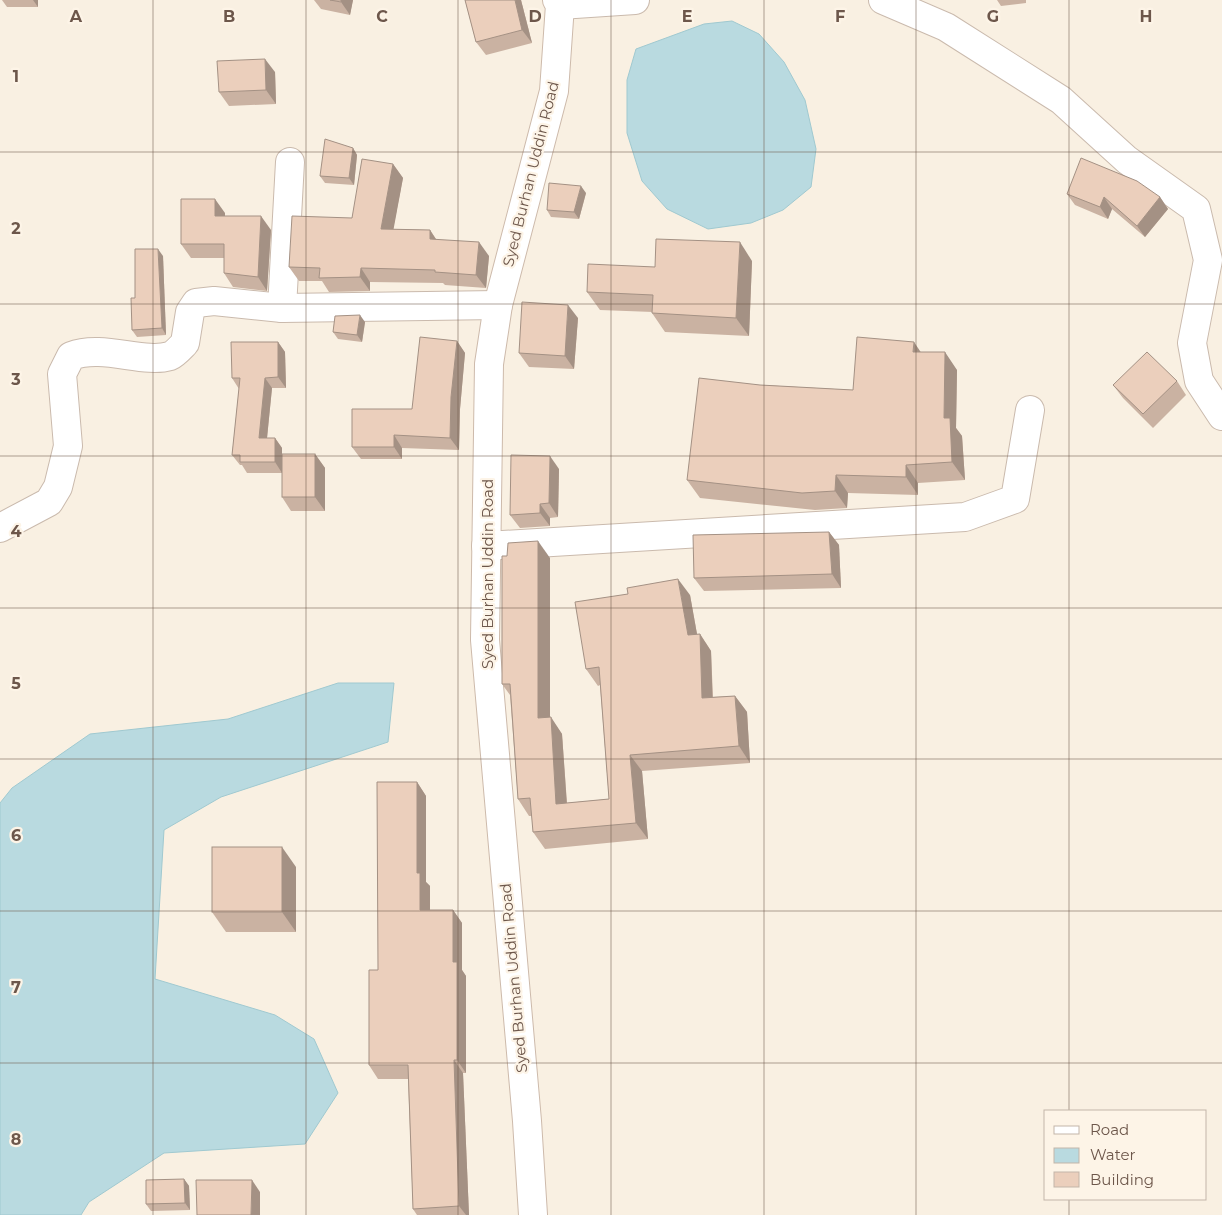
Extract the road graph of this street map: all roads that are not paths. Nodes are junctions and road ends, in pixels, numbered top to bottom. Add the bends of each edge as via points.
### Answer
1 (635, 0) edge
2 (883, 0) edge
3 (558, 2) edge
4 (290, 162) dead end
5 (498, 305) junction
6 (282, 308) junction
7 (1030, 410) dead end
8 (1222, 416) edge
9 (0, 528) edge
10 (486, 546) junction
11 (533, 1215) edge

1 - 3 street
2 - 8 street via 946,28 1061,100 1127,160 1196,208 1208,260 1192,343 1199,381
3 - 5 street, Syed Burhan Uddin Road via 554,91
4 - 6 street
5 - 6 street
5 - 10 street, Syed Burhan Uddin Road via 489,364
6 - 9 street via 214,301 196,304 190,312 185,343 171,356 84,351 71,356 62,374 68,446 58,487 49,502
7 - 10 street via 1015,500 965,517
10 - 11 street, Syed Burhan Uddin Road via 485,640

